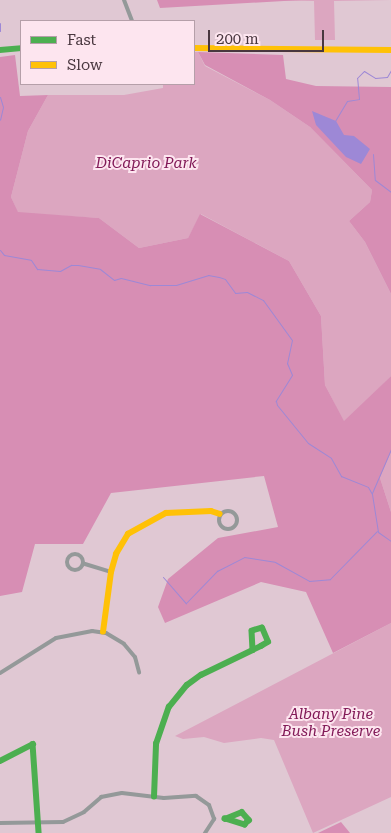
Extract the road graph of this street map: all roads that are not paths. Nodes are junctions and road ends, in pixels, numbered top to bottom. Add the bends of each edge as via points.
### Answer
1 (124, 0) edge
2 (132, 20) edge
3 (20, 48) edge
4 (195, 48) edge
5 (0, 50) edge
6 (391, 50) edge
7 (220, 514) junction
8 (85, 564) junction
9 (111, 572) junction
10 (103, 632) junction
11 (253, 650) dead end
12 (139, 672) dead end
13 (0, 673) edge
14 (0, 762) edge
15 (154, 797) junction
16 (214, 819) junction
17 (225, 819) dead end
18 (38, 822) junction
19 (0, 823) edge
20 (39, 833) edge
21 (204, 833) edge

1 - 2 street
3 - 5 street
4 - 6 street
7 - 7 street via 226,511 234,515 237,519 234,526 229,529 222,526
7 - 9 street via 210,511 166,513 145,522 128,534 119,547
8 - 8 street via 74,552 66,560 72,570
8 - 9 street
9 - 10 street
10 - 12 street via 130,648
10 - 13 street via 65,635
11 - 15 street via 194,680 170,707 156,744
14 - 18 street via 33,744
15 - 16 street via 196,796 209,805
15 - 18 street via 132,793 110,795 101,797 84,812 63,822
16 - 17 street
16 - 21 street
18 - 19 street
18 - 20 street

